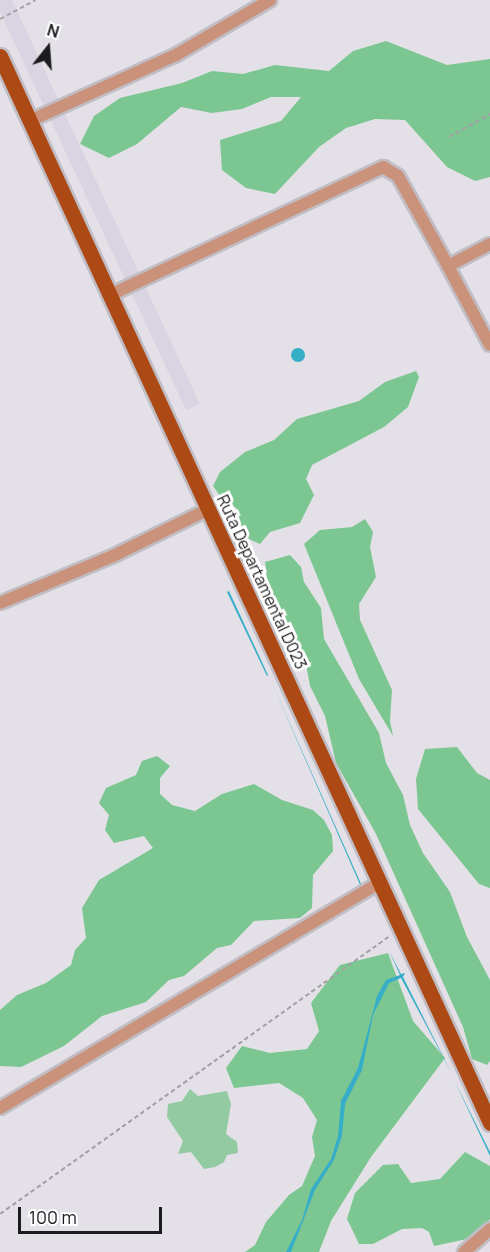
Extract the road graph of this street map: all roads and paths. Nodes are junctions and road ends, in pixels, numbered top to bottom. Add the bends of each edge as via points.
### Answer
1 (35, 0) edge
2 (270, 0) edge
3 (0, 19) edge
4 (0, 56) edge
5 (490, 114) edge
6 (29, 121) junction
7 (449, 137) dead end
8 (490, 244) edge
9 (448, 266) junction
10 (110, 296) junction
11 (490, 345) edge
12 (209, 509) junction
13 (0, 603) edge
14 (379, 883) junction
15 (400, 929) junction
16 (486, 1103) edge
17 (0, 1108) edge
18 (490, 1123) edge
19 (0, 1214) edge
20 (490, 1229) edge
21 (464, 1252) edge

1 - 3 path
2 - 6 street via 177,55
4 - 6 main road, Ruta Departamental D023
5 - 7 path
6 - 10 main road, Ruta Departamental D023
8 - 9 street
9 - 10 street via 398,176 383,167
9 - 11 street
10 - 12 main road, Ruta Departamental D023
12 - 13 street via 114,556
12 - 14 main road, Ruta Departamental D023
14 - 15 main road, Ruta Departamental D023
14 - 17 street
15 - 16 main road, Ruta Departamental D023
15 - 19 path
16 - 18 main road, Ruta Departamental D023
20 - 21 street

